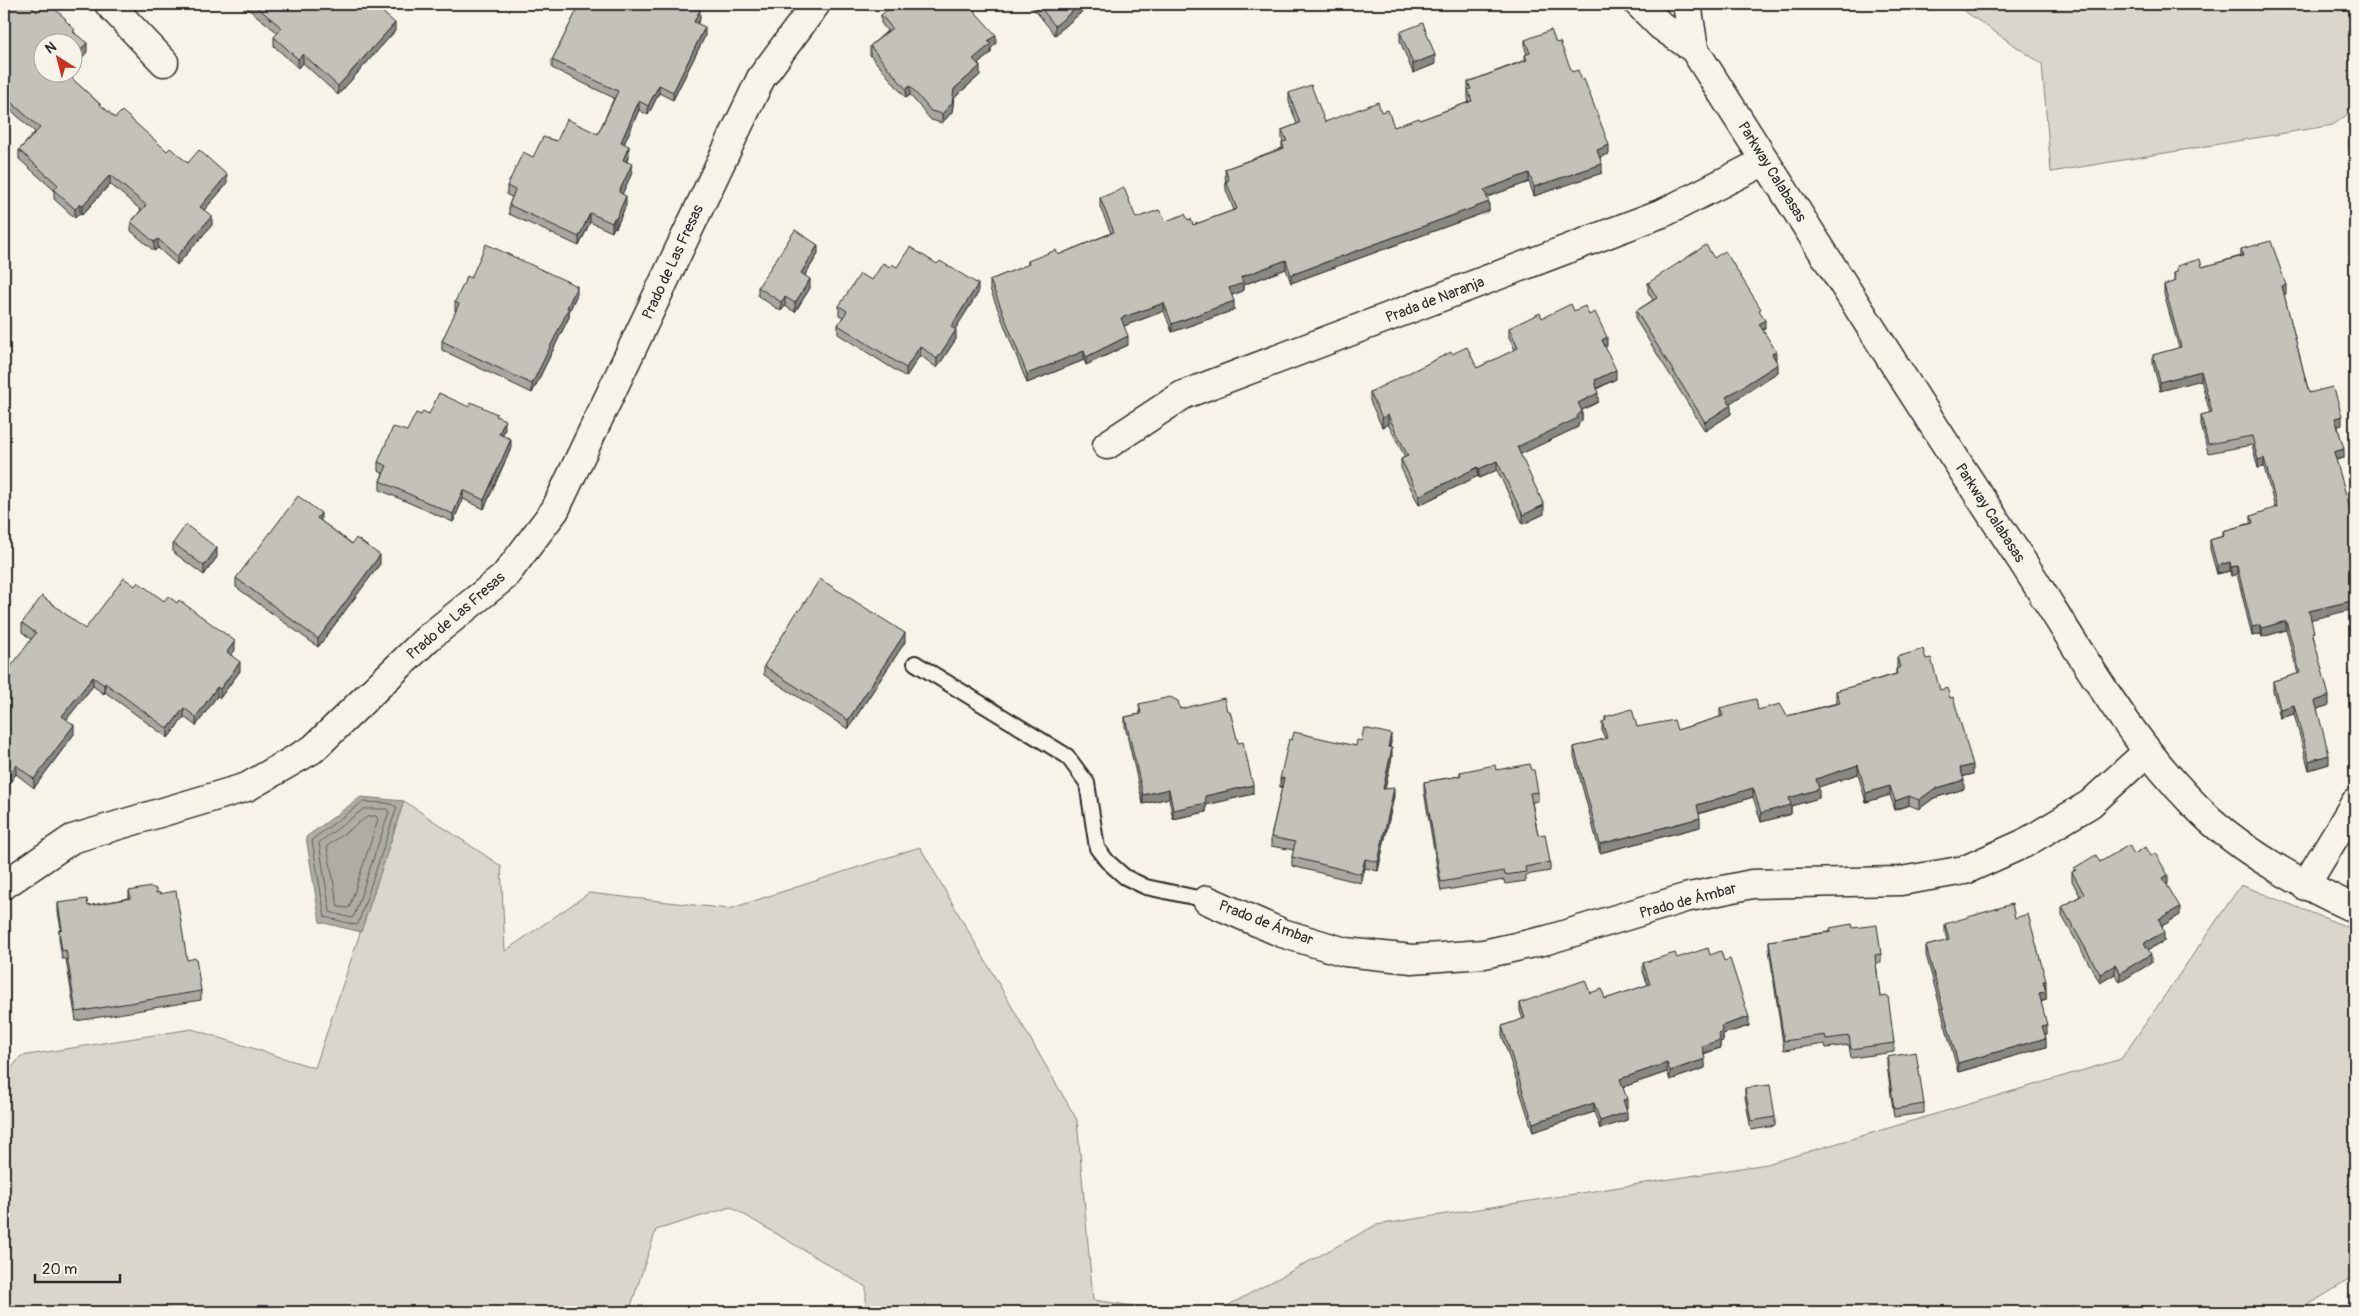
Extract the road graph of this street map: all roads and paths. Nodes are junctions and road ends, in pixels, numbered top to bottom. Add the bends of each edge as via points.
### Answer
1 (109, 4) edge
2 (816, 4) edge
3 (1639, 4) edge
4 (1686, 4) edge
5 (1694, 49) junction
6 (164, 62) dead end
7 (1765, 161) junction
8 (1107, 445) dead end
9 (915, 663) dead end
10 (2147, 752) junction
11 (2355, 804) edge
12 (4, 885) edge
13 (2306, 886) junction
14 (1207, 900) joint
15 (2355, 909) edge

1 - 6 street
2 - 12 street, Prado de Las Fresas via 760,78 555,510 504,577 428,638 313,749 247,788 72,839
3 - 5 street, Parkway Calabasas via 1661,26
4 - 5 street, Parkway Calabasas
5 - 7 street, Parkway Calabasas
7 - 8 street, Prada de Naranja via 1665,212 1183,395
7 - 10 street, Parkway Calabasas via 1896,369
9 - 14 lane via 1067,756 1087,784 1097,848 1124,877 1146,887
10 - 13 street, Parkway Calabasas via 2210,820 2257,856
10 - 14 street, Prado de Ámbar via 2090,804 2025,843 1965,870 1901,881 1752,884 1685,898 1547,940 1484,954 1412,959 1345,952 1282,933
11 - 13 street
13 - 15 street, Parkway Calabasas

